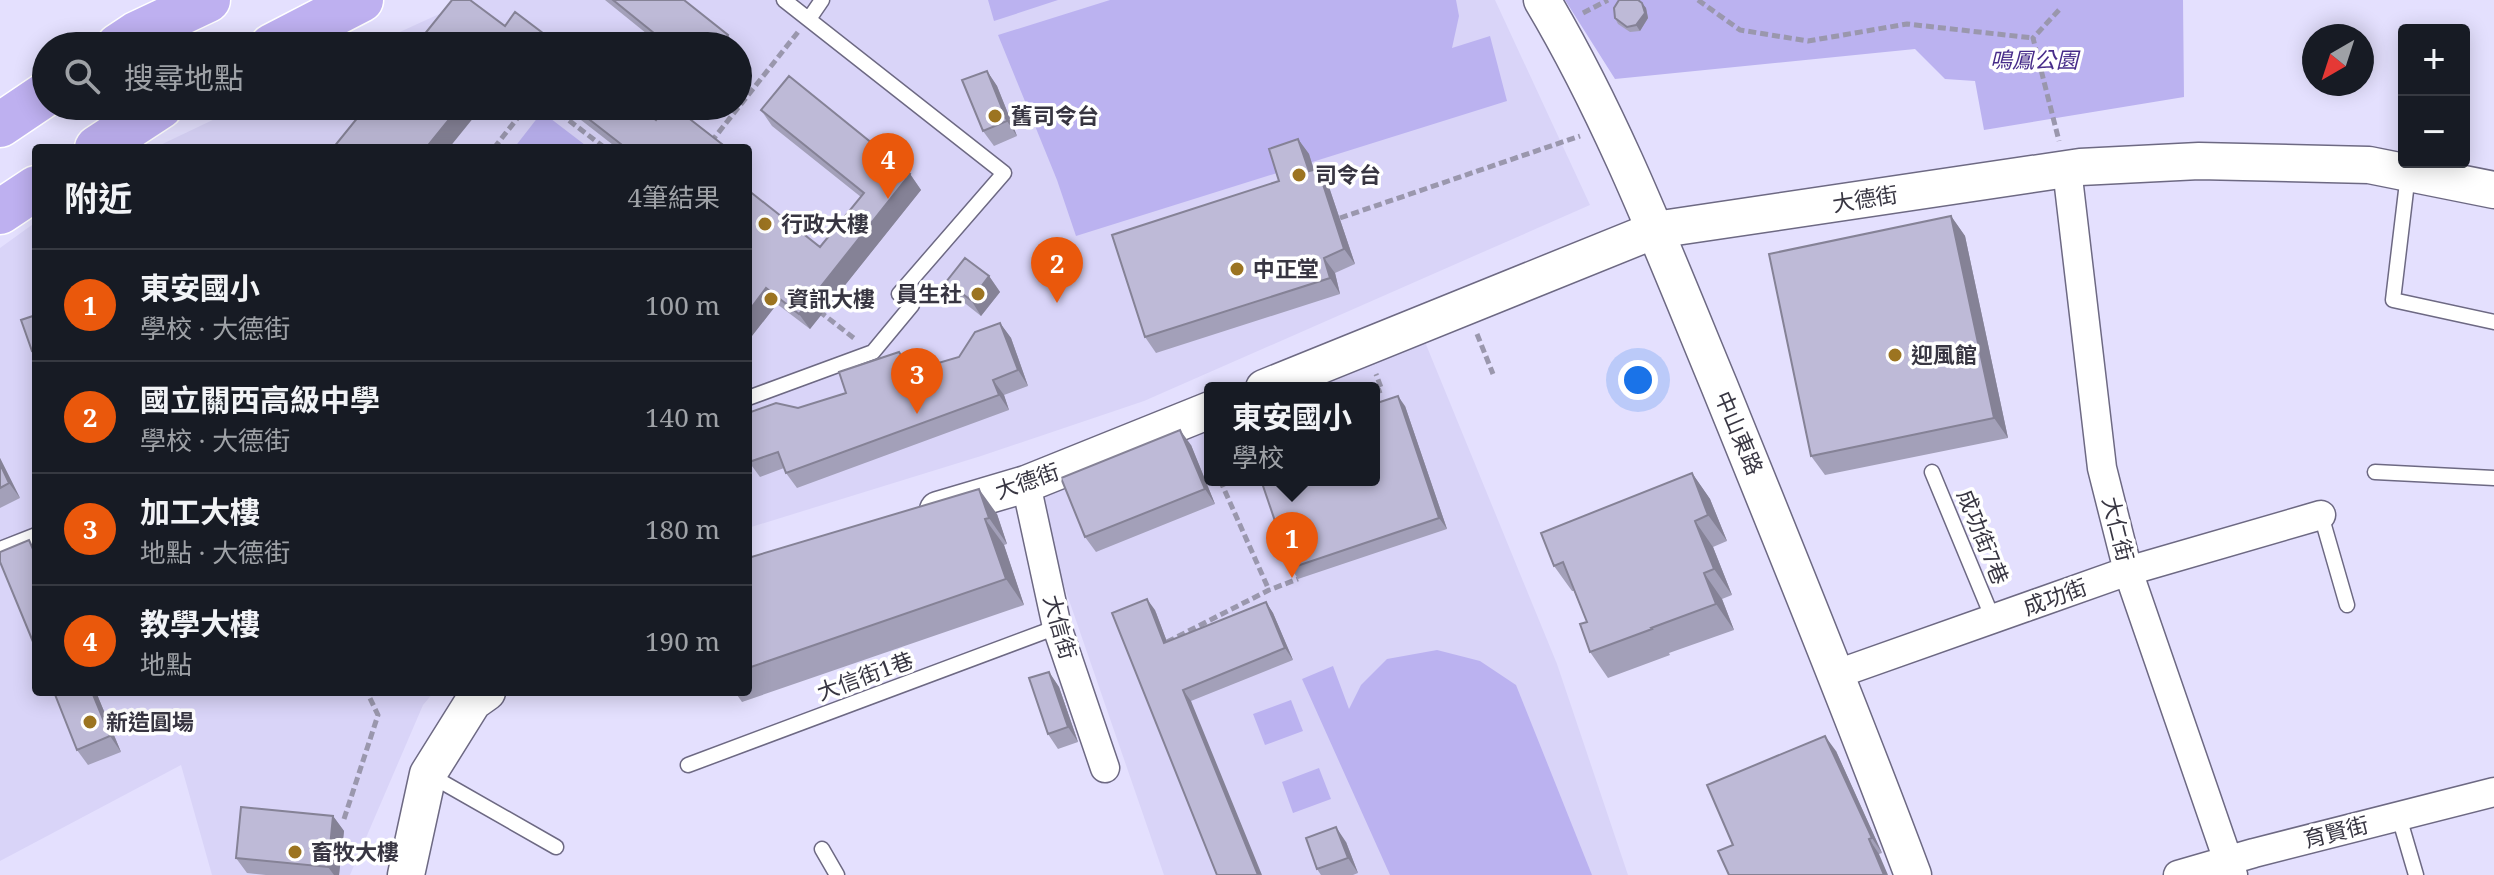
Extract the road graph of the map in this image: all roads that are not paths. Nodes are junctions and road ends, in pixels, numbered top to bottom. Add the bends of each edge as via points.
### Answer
1 (208, 0) edge
2 (361, 0) edge
3 (784, 0) edge
4 (822, 0) edge
5 (1542, 0) edge
6 (809, 19) junction
7 (140, 32) edge
8 (299, 32) edge
9 (32, 103) edge
10 (142, 120) edge
11 (0, 125) edge
12 (115, 140) edge
13 (2067, 169) junction
14 (2408, 173) junction
15 (2494, 190) edge
16 (32, 191) edge
17 (0, 212) edge
18 (1655, 230) junction
19 (2494, 322) edge
20 (1279, 382) edge
21 (752, 397) edge
22 (1204, 412) edge
23 (1932, 472) dead end
24 (2375, 472) dead end
25 (2494, 478) edge
26 (1026, 484) junction
27 (2321, 515) joint
28 (909, 519) edge
29 (32, 537) edge
30 (0, 549) edge
31 (2128, 571) junction
32 (2347, 605) dead end
33 (1993, 619) junction
34 (1057, 627) junction
35 (1837, 674) junction
36 (481, 696) edge
37 (688, 765) dead end
38 (1105, 768) dead end
39 (428, 774) junction
40 (2494, 792) edge
41 (2399, 817) junction
42 (556, 847) dead end
43 (822, 849) dead end
44 (2231, 867) edge
45 (406, 875) edge
46 (837, 875) edge
47 (1913, 875) edge
48 (2178, 875) edge
49 (2416, 875) edge

1 - 7 main road
2 - 8 main road
3 - 6 lane
4 - 6 lane
5 - 18 street, 中山東路 via 1573,52
6 - 21 lane via 1004,173 899,294 912,305 873,352
9 - 11 main road
10 - 12 main road
13 - 14 street, 大德街 via 2199,161 2369,165
13 - 18 street, 大德街
13 - 31 street, 大仁街 via 2102,468
14 - 15 street, 大德街
14 - 19 lane via 2393,300
16 - 17 main road
18 - 20 street, 大德街
18 - 35 street, 中山東路
22 - 26 street, 大德街
23 - 33 lane, 成功街7巷
24 - 25 lane
26 - 28 street, 大德街
26 - 34 street, 大信街
27 - 31 street, 成功街
27 - 32 lane
29 - 30 lane
31 - 33 street, 成功街
31 - 44 street, 大仁街
33 - 35 street, 成功街
34 - 37 lane, 大信街1巷
34 - 38 street, 大信街
35 - 47 street, 中山東路
36 - 39 street
39 - 42 lane
39 - 45 street
40 - 41 street, 育賢街
41 - 44 street, 育賢街
41 - 49 lane
43 - 46 lane
44 - 48 street, 育賢街

